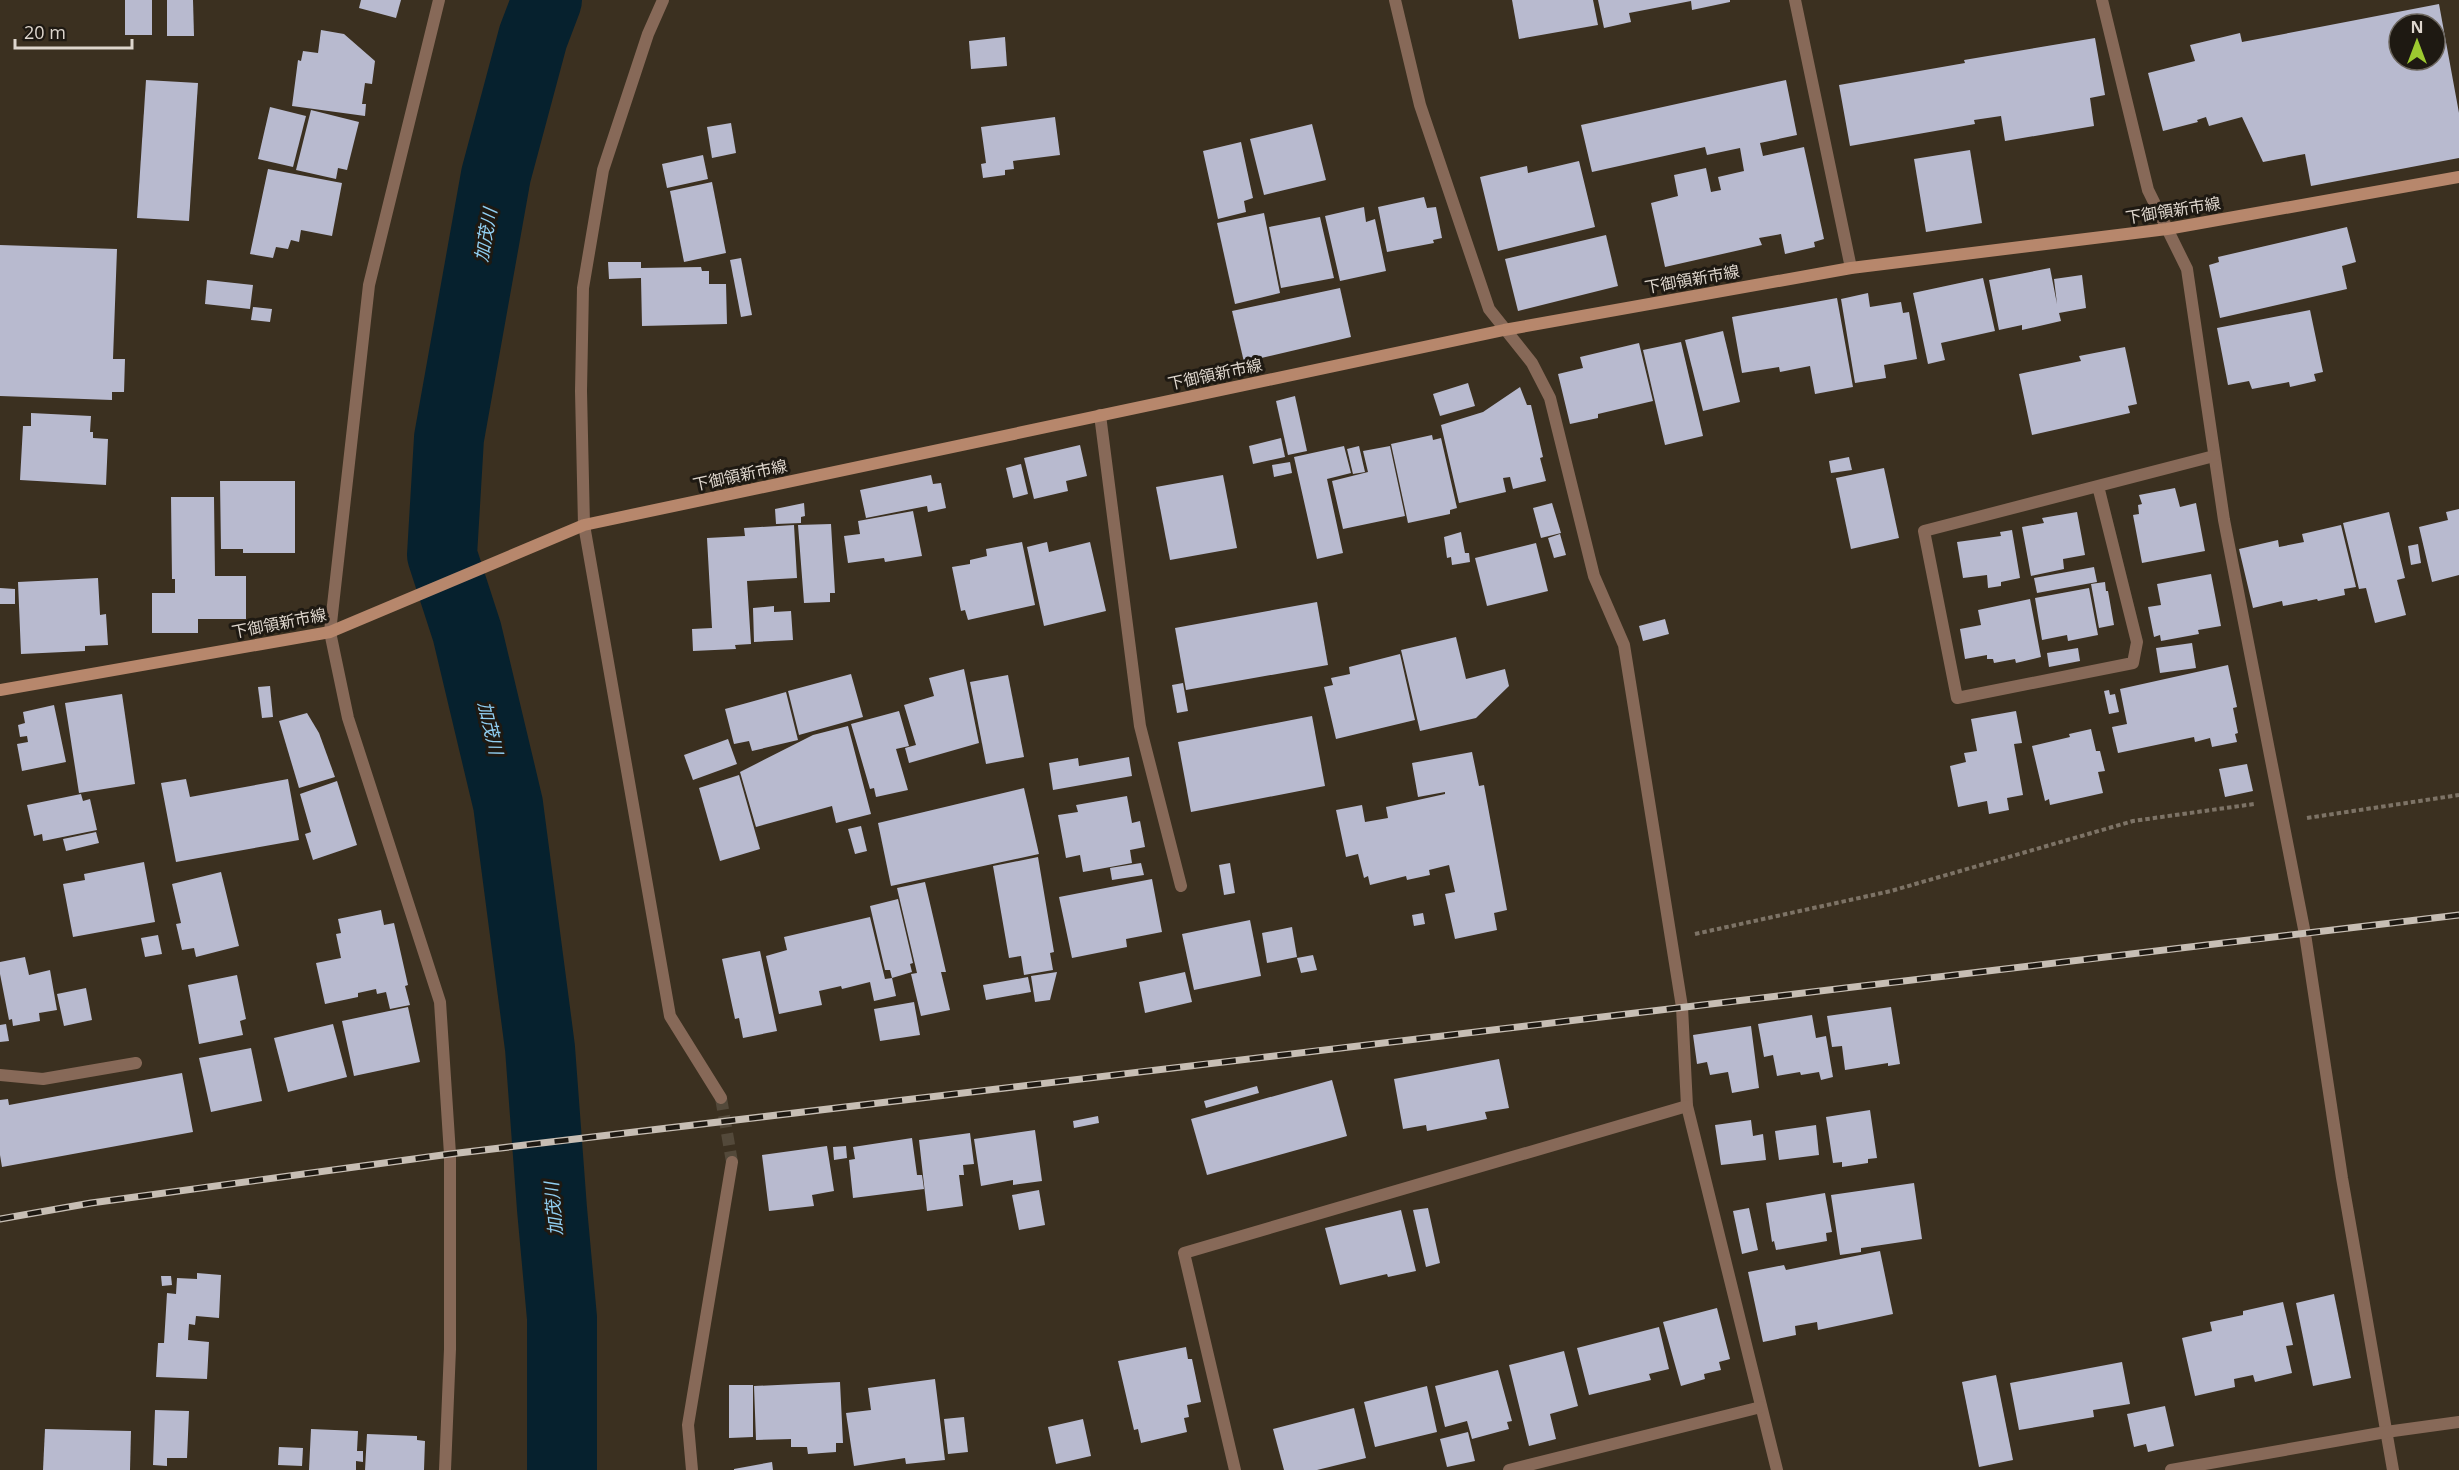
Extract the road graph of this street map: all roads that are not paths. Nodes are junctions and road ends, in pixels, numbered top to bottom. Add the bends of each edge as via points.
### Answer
1 (439, 0) edge
2 (663, 0) edge
3 (1395, 0) edge
4 (1795, 0) edge
5 (2102, 0) edge
6 (2459, 177) edge
7 (2167, 229) junction
8 (1851, 268) junction
9 (1504, 330) junction
10 (1100, 415) junction
11 (2214, 456) junction
12 (2098, 486) junction
13 (584, 525) junction
14 (330, 632) junction
15 (0, 690) edge
16 (1181, 886) dead end
17 (136, 1063) dead end
18 (0, 1075) edge
19 (721, 1098) tunnel mouth
20 (1686, 1107) junction
21 (732, 1162) tunnel mouth
22 (1761, 1407) junction
23 (2459, 1422) edge
24 (2386, 1432) junction
25 (445, 1470) edge
26 (692, 1470) edge
27 (1235, 1470) edge
28 (1509, 1470) edge
29 (1777, 1470) edge
30 (2171, 1470) edge
31 (2393, 1470) edge

1 - 14 street via 369,285
2 - 13 street via 603,170 583,288
3 - 9 street via 1420,105 1489,309
4 - 8 street
5 - 7 street via 2148,190
6 - 7 main road, 下御領新市線
7 - 8 main road, 下御領新市線
7 - 11 street via 2187,269
8 - 9 main road, 下御領新市線
9 - 10 main road, 下御領新市線
9 - 20 street via 1532,363 1550,398 1594,576 1624,645 1682,1007
10 - 13 main road, 下御領新市線
10 - 16 street via 1140,726
11 - 12 street
11 - 24 street via 2305,933
12 - 12 street via 2137,642 2133,663 1957,698 1924,531
13 - 14 main road, 下御領新市線
13 - 19 street via 670,1016
14 - 15 main road, 下御領新市線
14 - 25 street via 348,718 440,1002 450,1154 450,1349
17 - 18 street via 43,1079
20 - 22 street
20 - 27 street via 1184,1253
21 - 26 street via 688,1425
22 - 28 street
22 - 29 street
23 - 24 street
24 - 30 street
24 - 31 street

